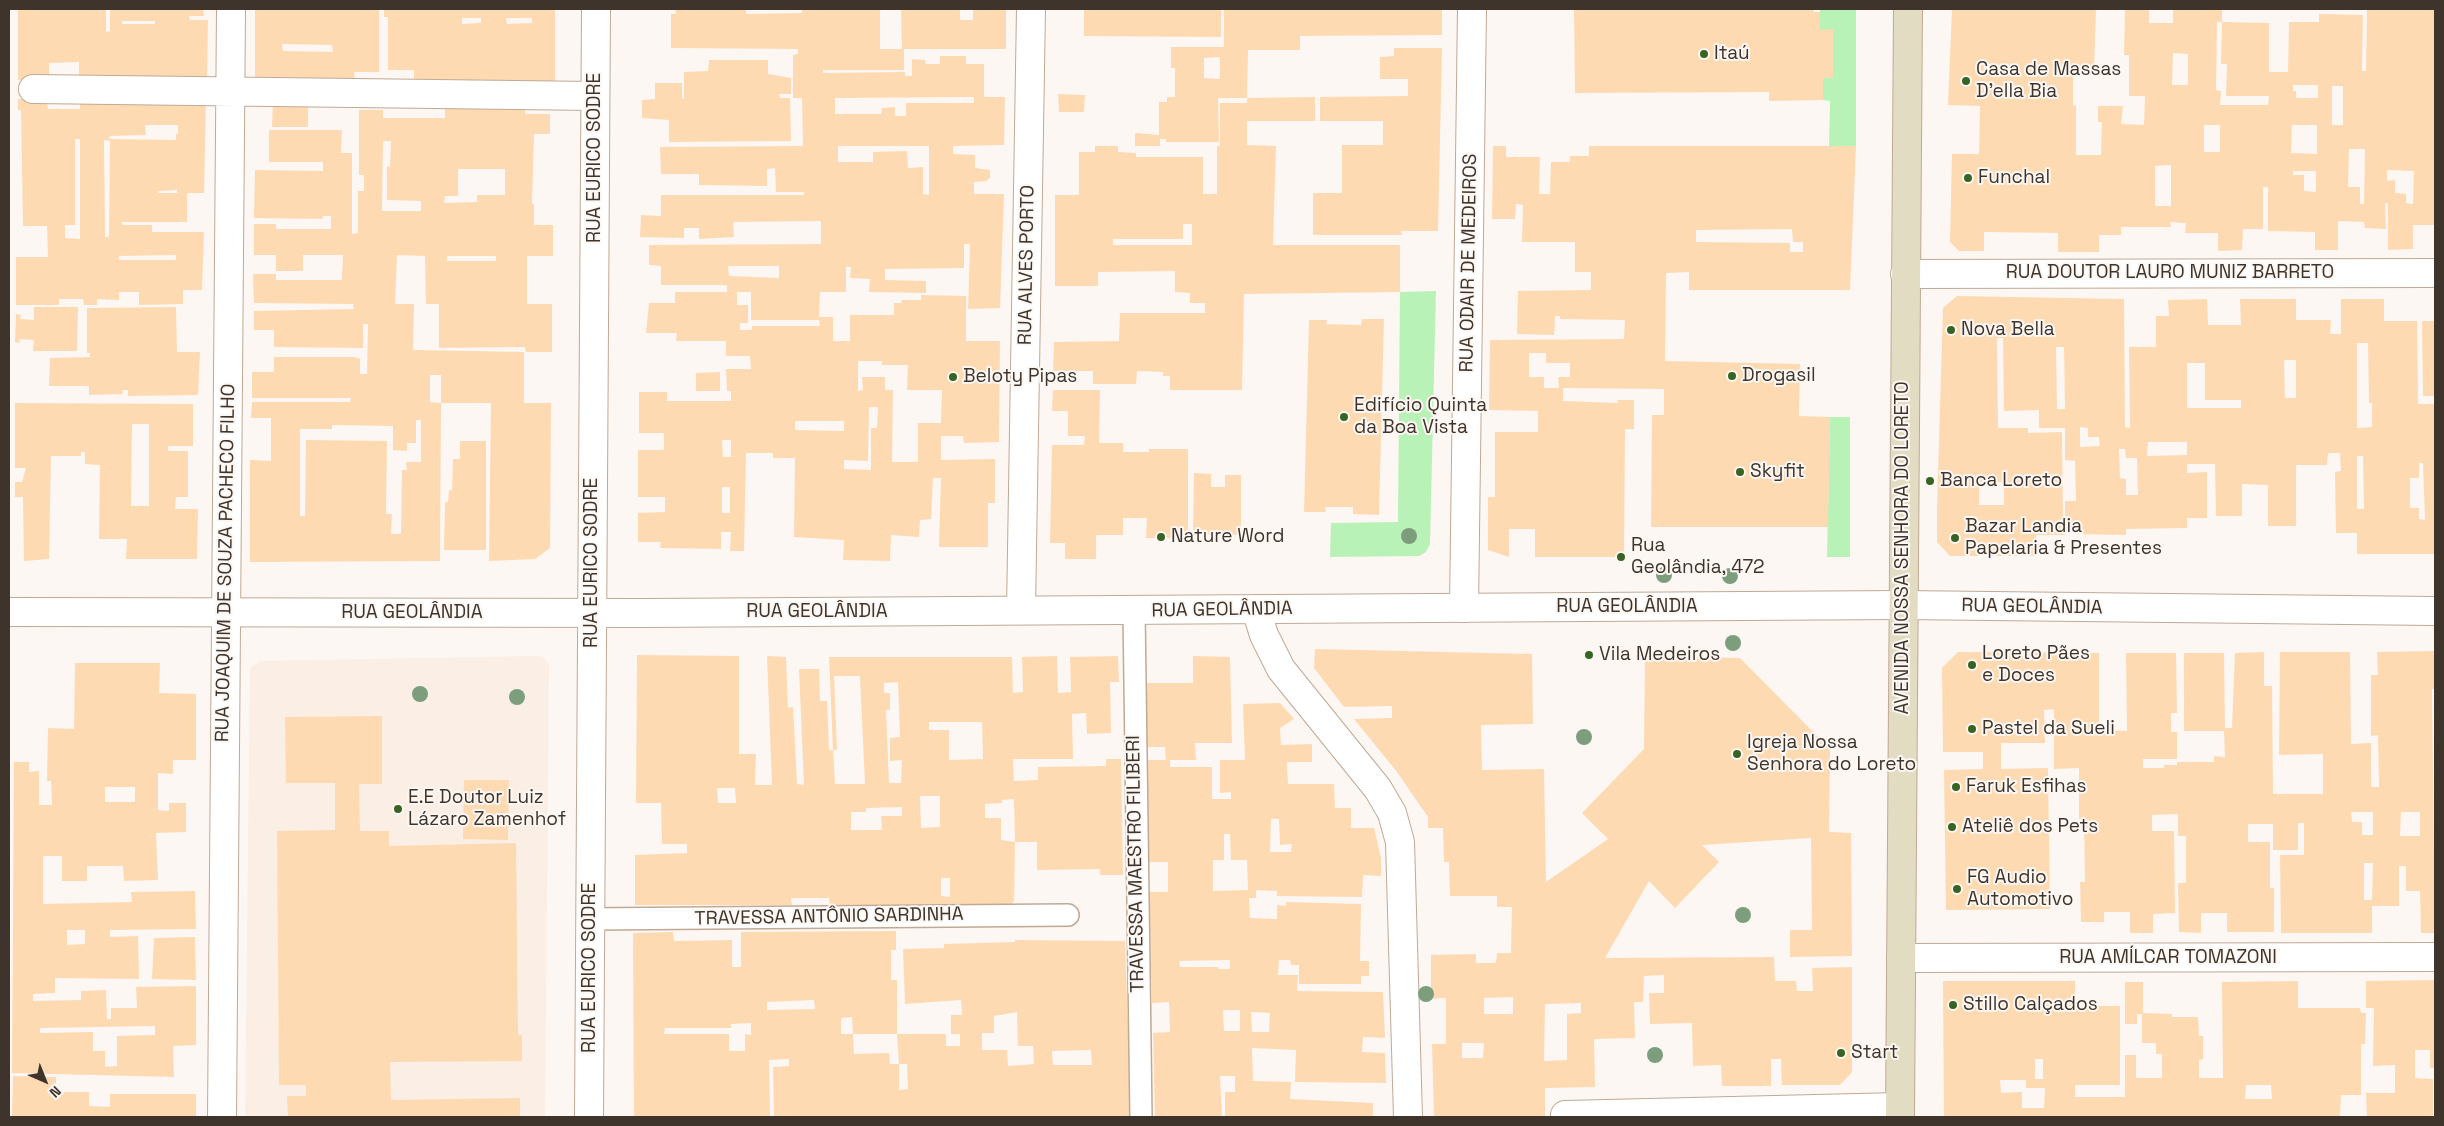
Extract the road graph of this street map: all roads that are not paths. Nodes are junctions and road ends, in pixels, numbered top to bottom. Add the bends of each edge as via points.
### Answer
1 (231, 9) edge
2 (596, 9) edge
3 (1030, 9) edge
4 (1472, 9) edge
5 (1908, 9) edge
6 (33, 89) dead end
7 (230, 91) junction
8 (595, 96) junction
9 (2435, 273) edge
10 (1905, 274) junction
11 (1902, 605) junction
12 (1464, 608) junction
13 (1256, 609) junction
14 (1021, 610) junction
15 (1134, 610) junction
16 (2435, 611) edge
17 (9, 612) edge
18 (226, 612) junction
19 (592, 613) junction
20 (1068, 915) dead end
21 (590, 919) junction
22 (2435, 957) edge
23 (1901, 958) junction
24 (1900, 1112) edge
25 (1565, 1115) dead end
26 (222, 1117) edge
27 (589, 1117) edge
28 (1141, 1117) edge
29 (1408, 1117) edge

1 - 7 street, RUA JOAQUIM DE SOUZA PACHECO FILHO
2 - 8 street, RUA EURICO SODRE
3 - 14 street, RUA ALVES PORTO
4 - 12 street, RUA ODAIR DE MEDEIROS
5 - 10 main road, AVENIDA NOSSA SENHORA DO LORETO
6 - 7 street
7 - 8 street
7 - 18 street, RUA JOAQUIM DE SOUZA PACHECO FILHO
8 - 19 street, RUA EURICO SODRE
9 - 10 street, RUA DOUTOR LAURO MUNIZ BARRETO
10 - 11 main road, AVENIDA NOSSA SENHORA DO LORETO
11 - 12 street, RUA GEOLÂNDIA
11 - 16 street, RUA GEOLÂNDIA
11 - 23 main road, AVENIDA NOSSA SENHORA DO LORETO
12 - 13 street, RUA GEOLÂNDIA
13 - 15 street, RUA GEOLÂNDIA
13 - 29 street via 1264,635 1281,669 1378,789 1392,813 1400,842
14 - 15 street, RUA GEOLÂNDIA
14 - 19 street, RUA GEOLÂNDIA
15 - 28 lane, TRAVESSA MAESTRO FILIBERI
17 - 18 street, RUA GEOLÂNDIA
18 - 19 street, RUA GEOLÂNDIA
18 - 26 street, RUA JOAQUIM DE SOUZA PACHECO FILHO
19 - 21 street, RUA EURICO SODRE
20 - 21 lane, TRAVESSA ANTÔNIO SARDINHA
21 - 27 street, RUA EURICO SODRE
22 - 23 street, RUA AMÍLCAR TOMAZONI
23 - 24 main road, AVENIDA NOSSA SENHORA DO LORETO
24 - 25 street

